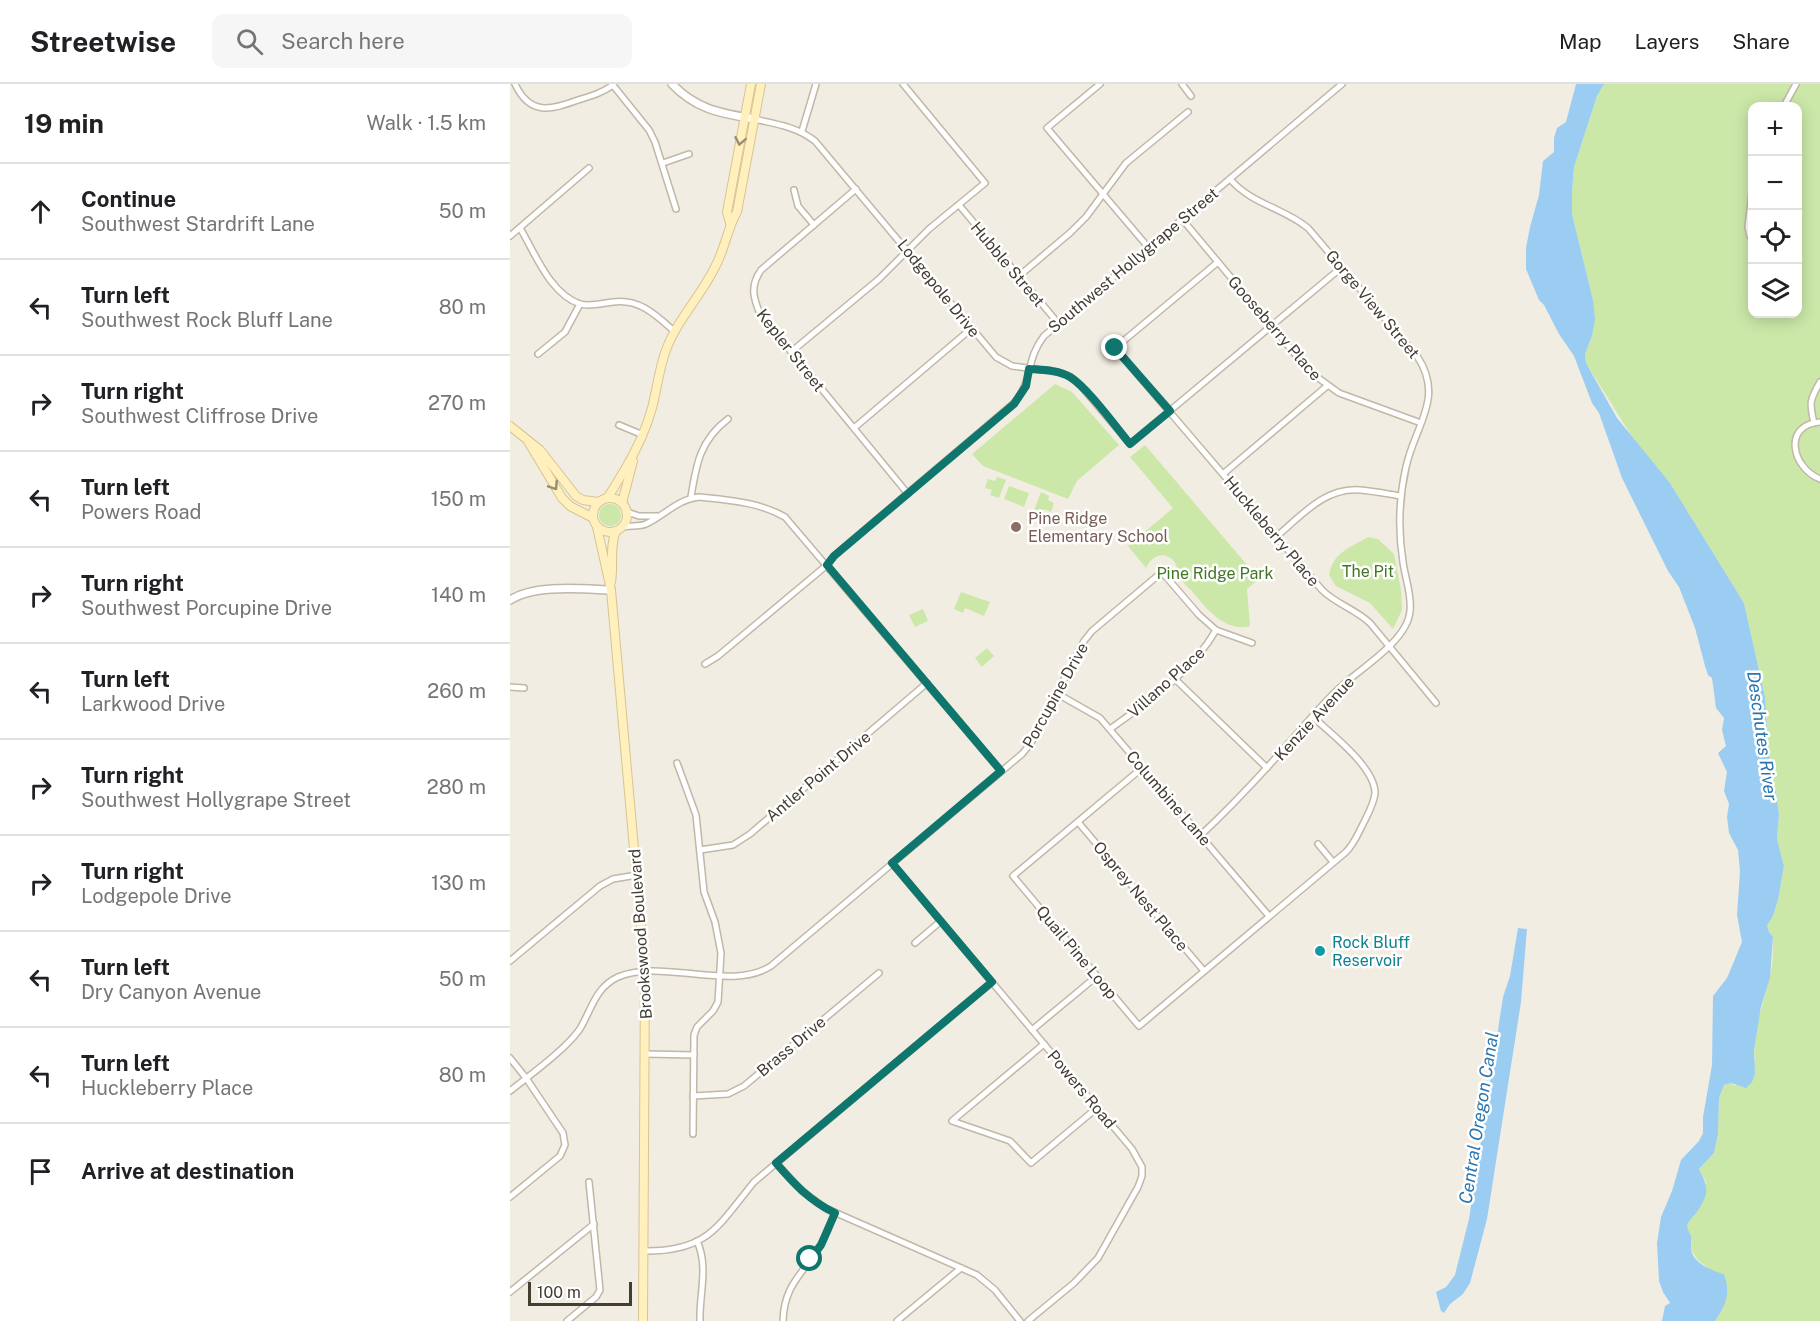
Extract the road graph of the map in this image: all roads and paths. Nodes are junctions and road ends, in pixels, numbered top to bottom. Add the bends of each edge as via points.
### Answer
1 (515, 84) edge
2 (672, 84) edge
3 (752, 84) edge
4 (761, 84) edge
5 (816, 84) edge
6 (903, 84) edge
7 (1100, 84) edge
8 (1182, 84) edge
9 (1342, 84) edge
10 (1796, 84) edge
11 (612, 85) edge
12 (1191, 96) dead end
13 (1786, 102) edge
14 (1188, 112) dead end
15 (745, 117) junction
16 (754, 119) junction
17 (802, 131) junction
18 (689, 154) dead end
19 (663, 163) junction
20 (589, 168) dead end
21 (1230, 179) junction
22 (856, 189) junction
23 (794, 190) dead end
24 (1102, 194) junction
25 (959, 205) junction
26 (676, 209) dead end
27 (1182, 219) junction
28 (730, 223) junction
29 (814, 225) junction
30 (520, 228) junction
31 (510, 236) edge
32 (1148, 248) junction
33 (908, 250) junction
34 (1218, 262) junction
35 (1342, 267) junction
36 (1019, 276) junction
37 (580, 304) junction
38 (1058, 323) junction
39 (1272, 326) junction
40 (972, 328) junction
41 (674, 331) junction
42 (791, 352) junction
43 (538, 354) dead end
44 (1029, 369) junction
45 (1820, 382) edge
46 (1327, 386) junction
47 (1170, 411) junction
48 (728, 419) dead end
49 (1421, 423) junction
50 (1817, 423) edge
51 (620, 425) dead end
52 (510, 426) edge
53 (854, 428) junction
54 (643, 435) junction
55 (528, 441) junction
56 (634, 455) junction
57 (1223, 474) junction
58 (1820, 479) edge
59 (908, 494) junction
60 (1401, 496) junction
61 (691, 497) junction
62 (607, 498) junction
63 (598, 502) junction
64 (622, 502) junction
65 (627, 512) junction
66 (659, 516) junction
67 (593, 518) junction
68 (597, 527) junction
69 (619, 529) junction
70 (1277, 536) junction
71 (827, 565) junction
72 (611, 587) junction
73 (510, 600) edge
74 (1216, 630) junction
75 (1252, 643) dead end
76 (1389, 646) junction
77 (705, 664) dead end
78 (1174, 678) junction
79 (927, 684) junction
80 (510, 687) edge
81 (524, 688) dead end
82 (1056, 693) junction
83 (1436, 703) dead end
84 (1312, 717) junction
85 (1110, 729) junction
86 (677, 763) dead end
87 (1142, 768) junction
88 (1267, 768) junction
89 (1001, 771) junction
90 (1078, 822) junction
91 (1201, 835) junction
92 (1318, 844) dead end
93 (700, 850) junction
94 (1333, 862) junction
95 (892, 863) junction
96 (637, 874) junction
97 (1269, 916) junction
98 (941, 921) junction
99 (915, 943) dead end
100 (510, 961) edge
101 (1204, 971) junction
102 (645, 972) junction
103 (879, 973) dead end
104 (720, 975) junction
105 (1097, 976) junction
106 (992, 982) junction
107 (1032, 1030) junction
108 (1044, 1044) junction
109 (645, 1054) junction
110 (694, 1055) junction
111 (510, 1058) edge
112 (526, 1078) junction
113 (510, 1091) edge
114 (693, 1096) junction
115 (1098, 1107) junction
116 (693, 1134) dead end
117 (776, 1163) junction
118 (589, 1182) dead end
119 (510, 1197) edge
120 (835, 1213) junction
121 (594, 1224) junction
122 (697, 1241) junction
123 (644, 1251) junction
124 (961, 1268) junction
125 (510, 1292) edge
126 (567, 1321) edge
127 (644, 1321) edge
128 (700, 1321) edge
129 (783, 1321) edge
130 (897, 1321) edge
131 (1020, 1321) edge
132 (1028, 1321) edge

1 - 11 street via 524,99 545,109 600,93
2 - 15 street via 708,110
3 - 15 main road
4 - 16 main road
5 - 17 street
6 - 25 street via 985,183
7 - 24 street via 1047,128
8 - 12 street
9 - 21 street, Southwest Hollygrape Street
10 - 13 street
11 - 19 street via 649,130
14 - 24 street via 1126,163
15 - 16 street
15 -> 28 main road via 727,212
16 - 17 street, Lodgepole Drive
16 - 28 main road via 737,212
17 - 22 street, Lodgepole Drive via 828,153
18 - 19 street
19 - 26 street
20 - 30 street
21 - 27 street, Southwest Hollygrape Street
21 - 35 street, Gorge View Street via 1246,194 1295,217
22 - 29 street, Kepler Street
22 - 33 street, Lodgepole Drive
23 - 29 street via 798,206
24 - 32 street
24 - 36 street via 1071,232
25 - 33 street
25 - 36 street, Hubble Street
27 - 32 street, Southwest Hollygrape Street
27 - 34 street, Gooseberry Place
28 - 41 main road via 715,268
29 - 42 street, Kepler Street via 754,280 754,300 760,314
30 - 31 street
30 - 37 street via 551,280
32 - 38 street, Southwest Hollygrape Street
33 - 40 street, Lodgepole Drive
33 - 42 street
34 - 39 street, Gooseberry Place
34 - 47 street, Huckleberry Place via 1115,348
35 - 39 street
35 - 49 street, Gorge View Street via 1423,365 1430,393
36 - 38 street, Hubble Street
37 - 41 street via 616,301 642,306
37 - 43 street via 565,332
38 - 44 street, Southwest Hollygrape Street via 1036,346
39 - 46 street, Gooseberry Place via 1310,372
39 - 47 street
40 - 44 street, Lodgepole Drive via 996,357
40 - 53 street
41 - 54 main road
42 - 53 street, Kepler Street
44 - 47 street, Lodgepole Drive via 1071,377 1130,444
44 - 59 street, Southwest Hollygrape Street via 1026,386 1014,404
45 - 50 street via 1809,408
46 - 49 street, Gooseberry Place
46 - 57 street
47 - 57 street, Huckleberry Place
48 - 61 street via 707,438 701,450
49 - 60 street, Gorge View Street via 1406,466
50 - 58 street via 1800,431 1796,454 1804,469
51 - 54 street
52 - 55 main road
53 - 59 street, Kepler Street
54 - 56 main road
55 - 63 main road via 540,450 576,496
55 -> 67 main road via 562,498
56 - 62 main road
56 - 64 main road
57 - 70 street, Huckleberry Place
59 - 71 street, Southwest Hollygrape Street
60 - 70 street via 1359,489 1331,494
60 - 76 street, Gorge View Street via 1402,562 1410,613 1404,630
61 - 66 street
61 - 71 street via 774,510 795,527
62 - 63 main road
62 - 64 main road
63 - 67 main road
64 - 65 main road
65 - 66 street
65 - 69 main road
66 - 69 street via 645,524
67 - 68 main road
68 - 69 main road via 606,532
68 - 72 main road, Brookswood Boulevard
69 - 72 main road, Brookswood Boulevard via 612,544
70 - 76 street, Huckleberry Place via 1331,599 1362,615
71 - 77 street, Southwest Hollygrape Street
71 - 79 street
72 - 73 street via 539,591
72 - 96 main road, Brookswood Boulevard
74 - 75 street
74 - 78 street, Villano Place via 1203,652
74 - 82 street, Porcupine Drive via 1162,572 1092,631
76 - 83 street, Huckleberry Place
76 - 84 street, Kenzie Avenue via 1336,690
78 - 85 street, Villano Place
78 - 88 street, Kenzie Avenue
79 - 89 street
79 - 93 street, Antler Point Drive via 750,834 733,845
80 - 81 street
82 - 85 street, Columbine Lane via 1092,712
82 - 89 street, Porcupine Drive via 1031,743
84 - 88 street, Kenzie Avenue
84 - 94 street, Quail Pine Loop via 1348,750 1374,788 1371,808 1353,843
85 - 87 street, Columbine Lane
86 - 93 street via 696,815
87 - 90 street, Quail Pine Loop
87 - 91 street, Columbine Lane
88 - 91 street, Kenzie Avenue
89 - 95 street, Porcupine Drive
90 - 101 street, Osprey Nest Place
90 - 105 street, Quail Pine Loop via 1013,876
91 - 97 street, Columbine Lane
92 - 94 street
93 - 104 street via 704,891 721,953
94 - 97 street, Quail Pine Loop
95 - 98 street, Powers Road
95 - 104 street, Porcupine Drive via 762,971 746,976
96 - 100 street via 600,886
96 - 102 main road, Brookswood Boulevard
97 - 101 street, Quail Pine Loop
98 - 99 street
98 - 106 street, Powers Road
101 - 105 street, Quail Pine Loop via 1139,1026
102 - 104 street, Porcupine Drive
102 - 109 main road, Brookswood Boulevard
102 - 112 street, Porcupine Drive via 619,976 602,988 576,1034
103 - 114 street, Brass Drive via 744,1086 728,1094
104 - 110 street via 714,1011 695,1031
105 - 107 street
106 - 107 street, Powers Road
106 - 117 street
107 - 108 street, Powers Road
108 - 115 street, Powers Road
108 - 115 street via 952,1121 1010,1141 1031,1163
109 - 110 street
109 - 123 main road, Brookswood Boulevard
110 - 114 street
111 - 112 street
112 - 113 street, Porcupine Drive
112 - 119 street via 563,1133 565,1145 560,1156
114 - 116 street
115 - 132 street, Powers Road via 1138,1158 1142,1176 1098,1258
117 - 120 street via 808,1197
117 - 122 street via 754,1182 721,1224
118 - 121 street
120 - 124 street
120 - 129 street via 821,1245 791,1286
121 - 125 street
121 - 126 street via 599,1291
122 - 123 street via 672,1250
122 - 128 street via 704,1270
123 - 127 main road, Brookswood Boulevard
124 - 130 street
124 - 131 street via 987,1282

